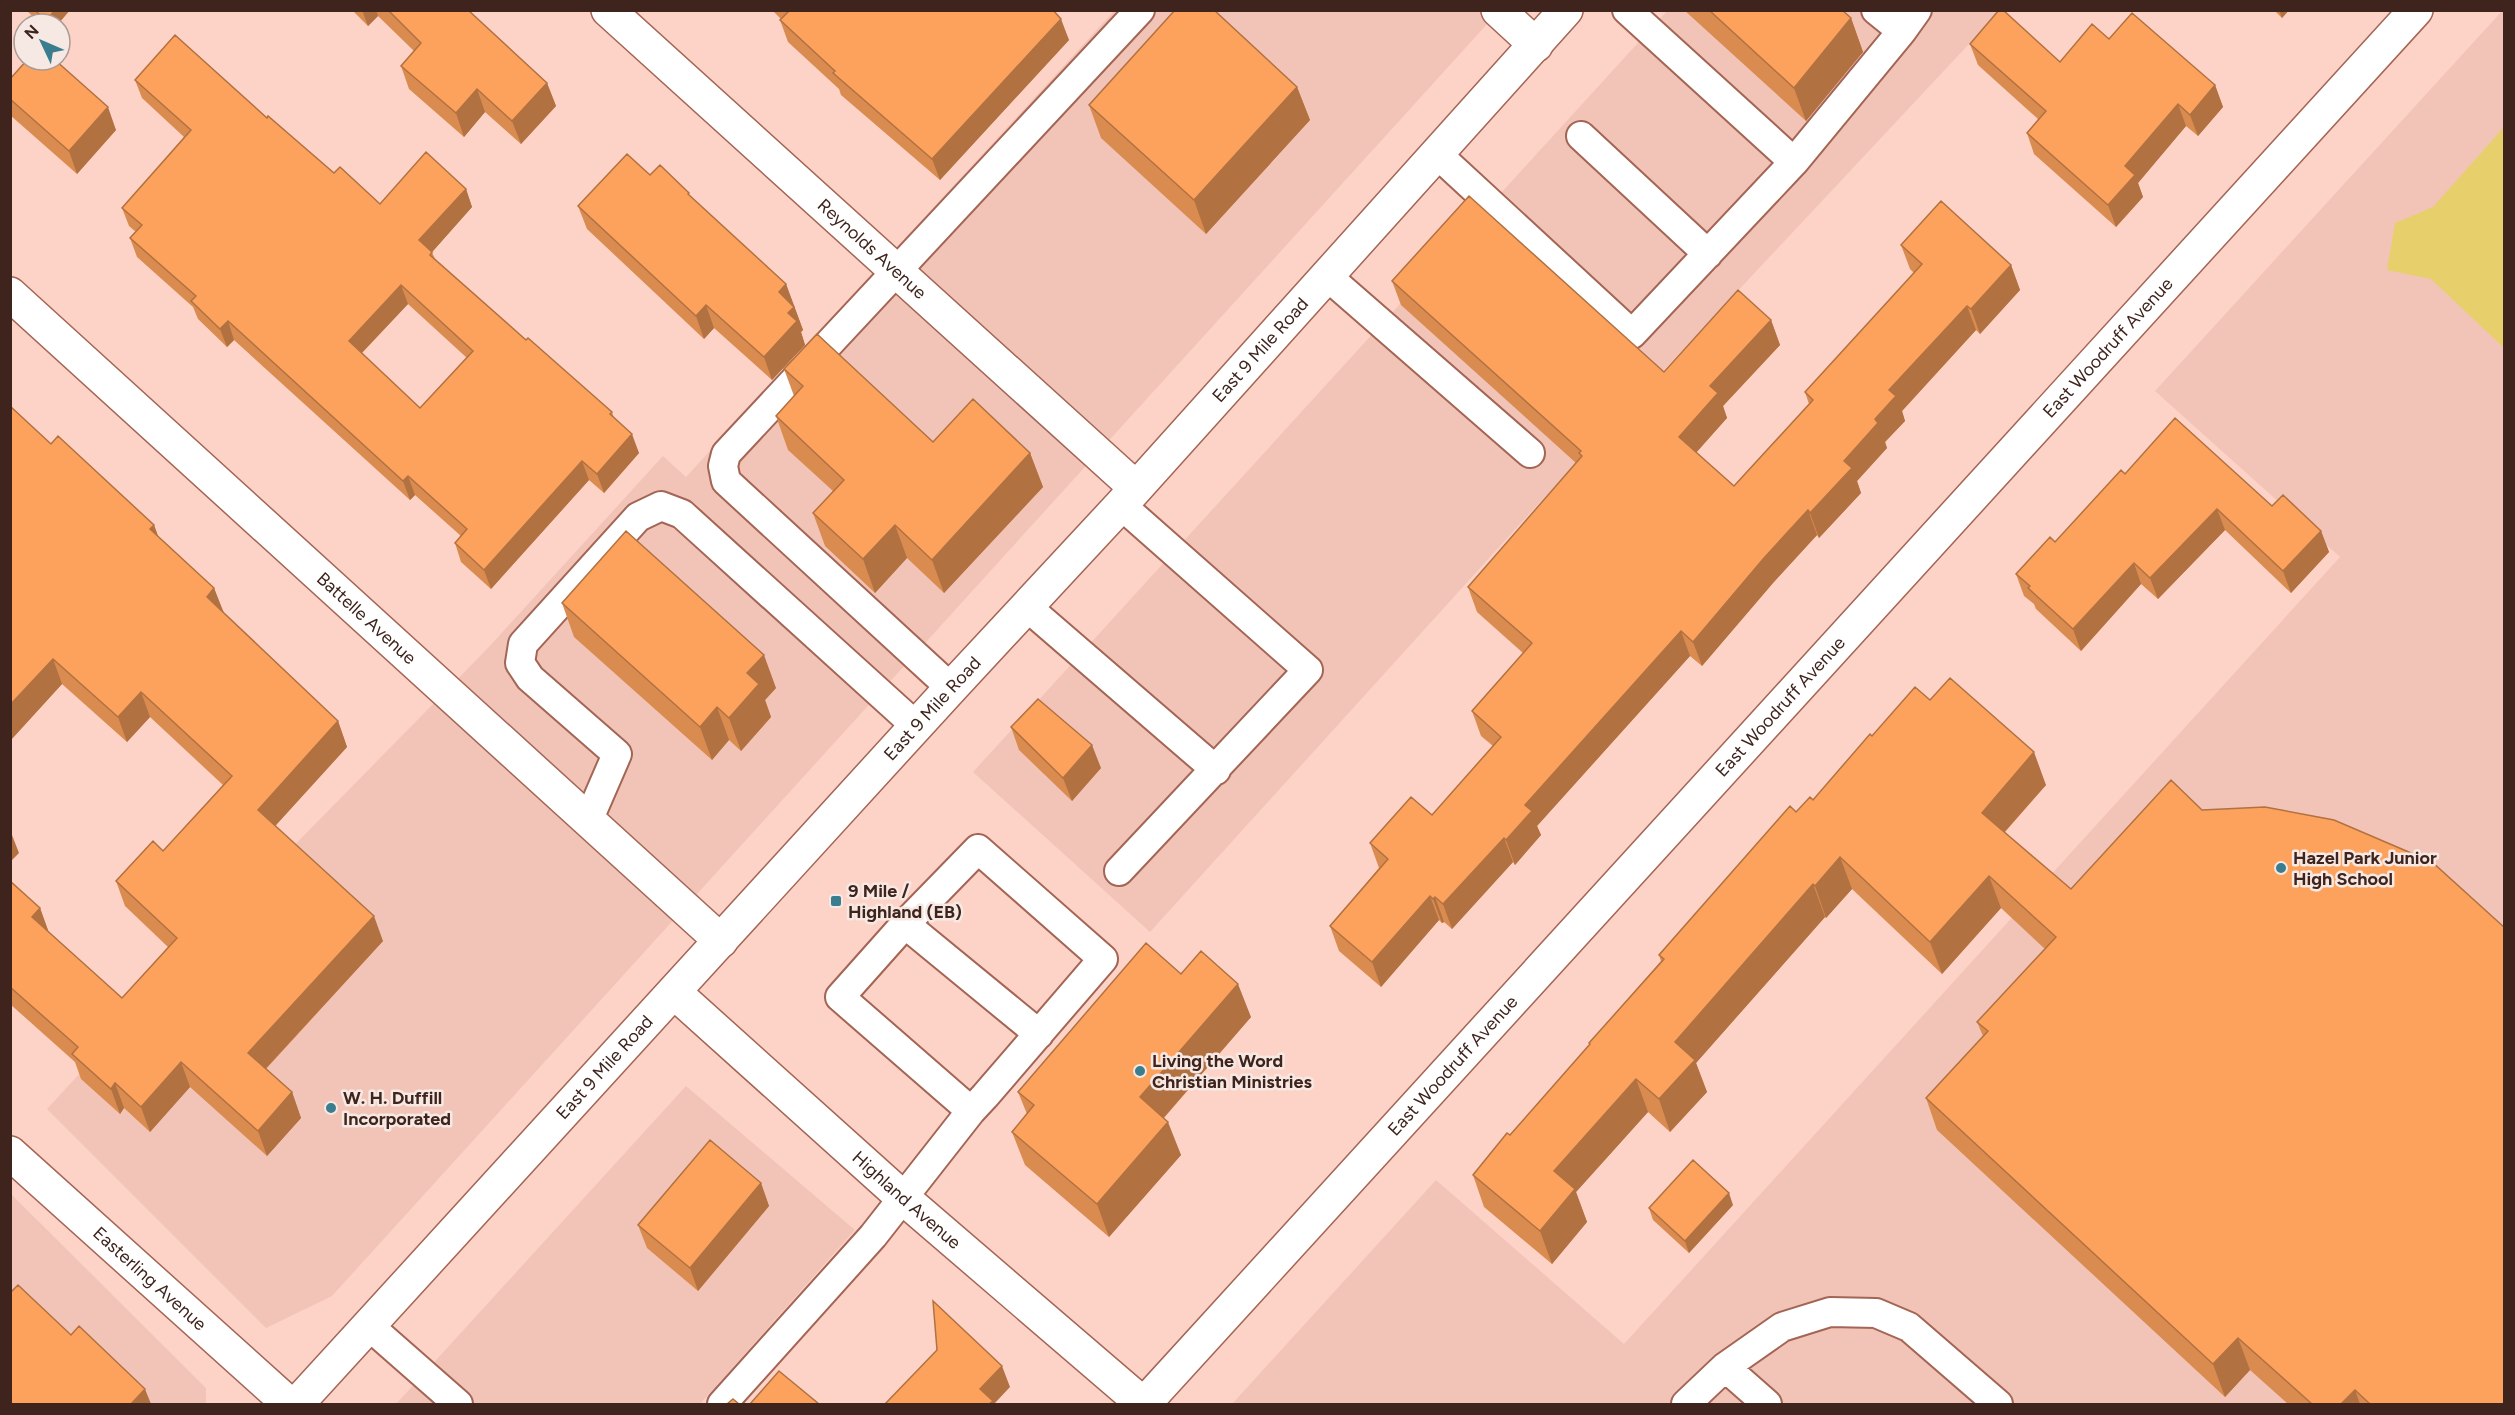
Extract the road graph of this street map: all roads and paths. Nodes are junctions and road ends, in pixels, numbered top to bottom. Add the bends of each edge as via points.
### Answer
1 (608, 10) edge
2 (1140, 10) edge
3 (1498, 10) edge
4 (1566, 10) edge
5 (1627, 10) edge
6 (1876, 10) edge
7 (2416, 10) edge
8 (1909, 21) edge
9 (1536, 45) junction
10 (1581, 136) dead end
11 (1437, 154) junction
12 (1794, 162) junction
13 (1708, 254) junction
14 (898, 272) junction
15 (1327, 276) junction
16 (10, 294) edge
17 (1530, 453) dead end
18 (1128, 496) junction
19 (1026, 606) junction
20 (951, 688) junction
21 (916, 726) junction
22 (1216, 770) junction
23 (588, 821) junction
24 (1119, 871) dead end
25 (905, 924) junction
26 (721, 941) junction
27 (674, 992) junction
28 (1039, 1034) junction
29 (971, 1111) junction
30 (10, 1152) edge
31 (902, 1197) junction
32 (368, 1325) junction
33 (1725, 1367) junction
34 (289, 1404) edge
35 (297, 1404) edge
36 (458, 1404) edge
37 (722, 1404) edge
38 (1144, 1404) edge
39 (1686, 1404) edge
40 (1767, 1404) edge
41 (1998, 1404) edge

1 - 14 street, Reynolds Avenue
2 - 14 lane
3 - 9 street
4 - 9 street, East 9 Mile Road
5 - 12 lane
6 - 8 lane
7 - 38 street, East Woodruff Avenue
8 - 12 lane
9 - 11 street, East 9 Mile Road
10 - 13 lane
11 - 13 lane via 1632,334
11 - 15 street, East 9 Mile Road
12 - 13 lane
14 - 18 street, Reynolds Avenue
14 - 20 lane via 726,454 723,466 726,481
15 - 17 lane
15 - 18 street, East 9 Mile Road
16 - 23 street, Battelle Avenue
18 - 19 street, East 9 Mile Road
18 - 22 lane via 1308,670
19 - 20 street, East 9 Mile Road
19 - 22 lane
20 - 21 street, East 9 Mile Road
21 - 23 lane via 682,514 661,506 638,517 523,644 520,663 530,678 617,754
21 - 26 street, East 9 Mile Road
22 - 24 lane
23 - 26 street, Battelle Avenue
25 - 28 lane
25 - 28 lane via 978,849 1103,959
25 - 29 lane via 840,997
26 - 27 street, East 9 Mile Road
27 - 31 street, Highland Avenue
27 - 32 street, East 9 Mile Road
28 - 29 lane
29 - 31 lane
30 - 34 street, Easterling Avenue
31 - 37 lane via 873,1236
31 - 38 street, Highland Avenue
32 - 35 street, East 9 Mile Road
32 - 36 lane
33 - 39 lane
33 - 40 lane
33 - 41 lane via 1782,1327 1830,1312 1876,1313 1909,1327

